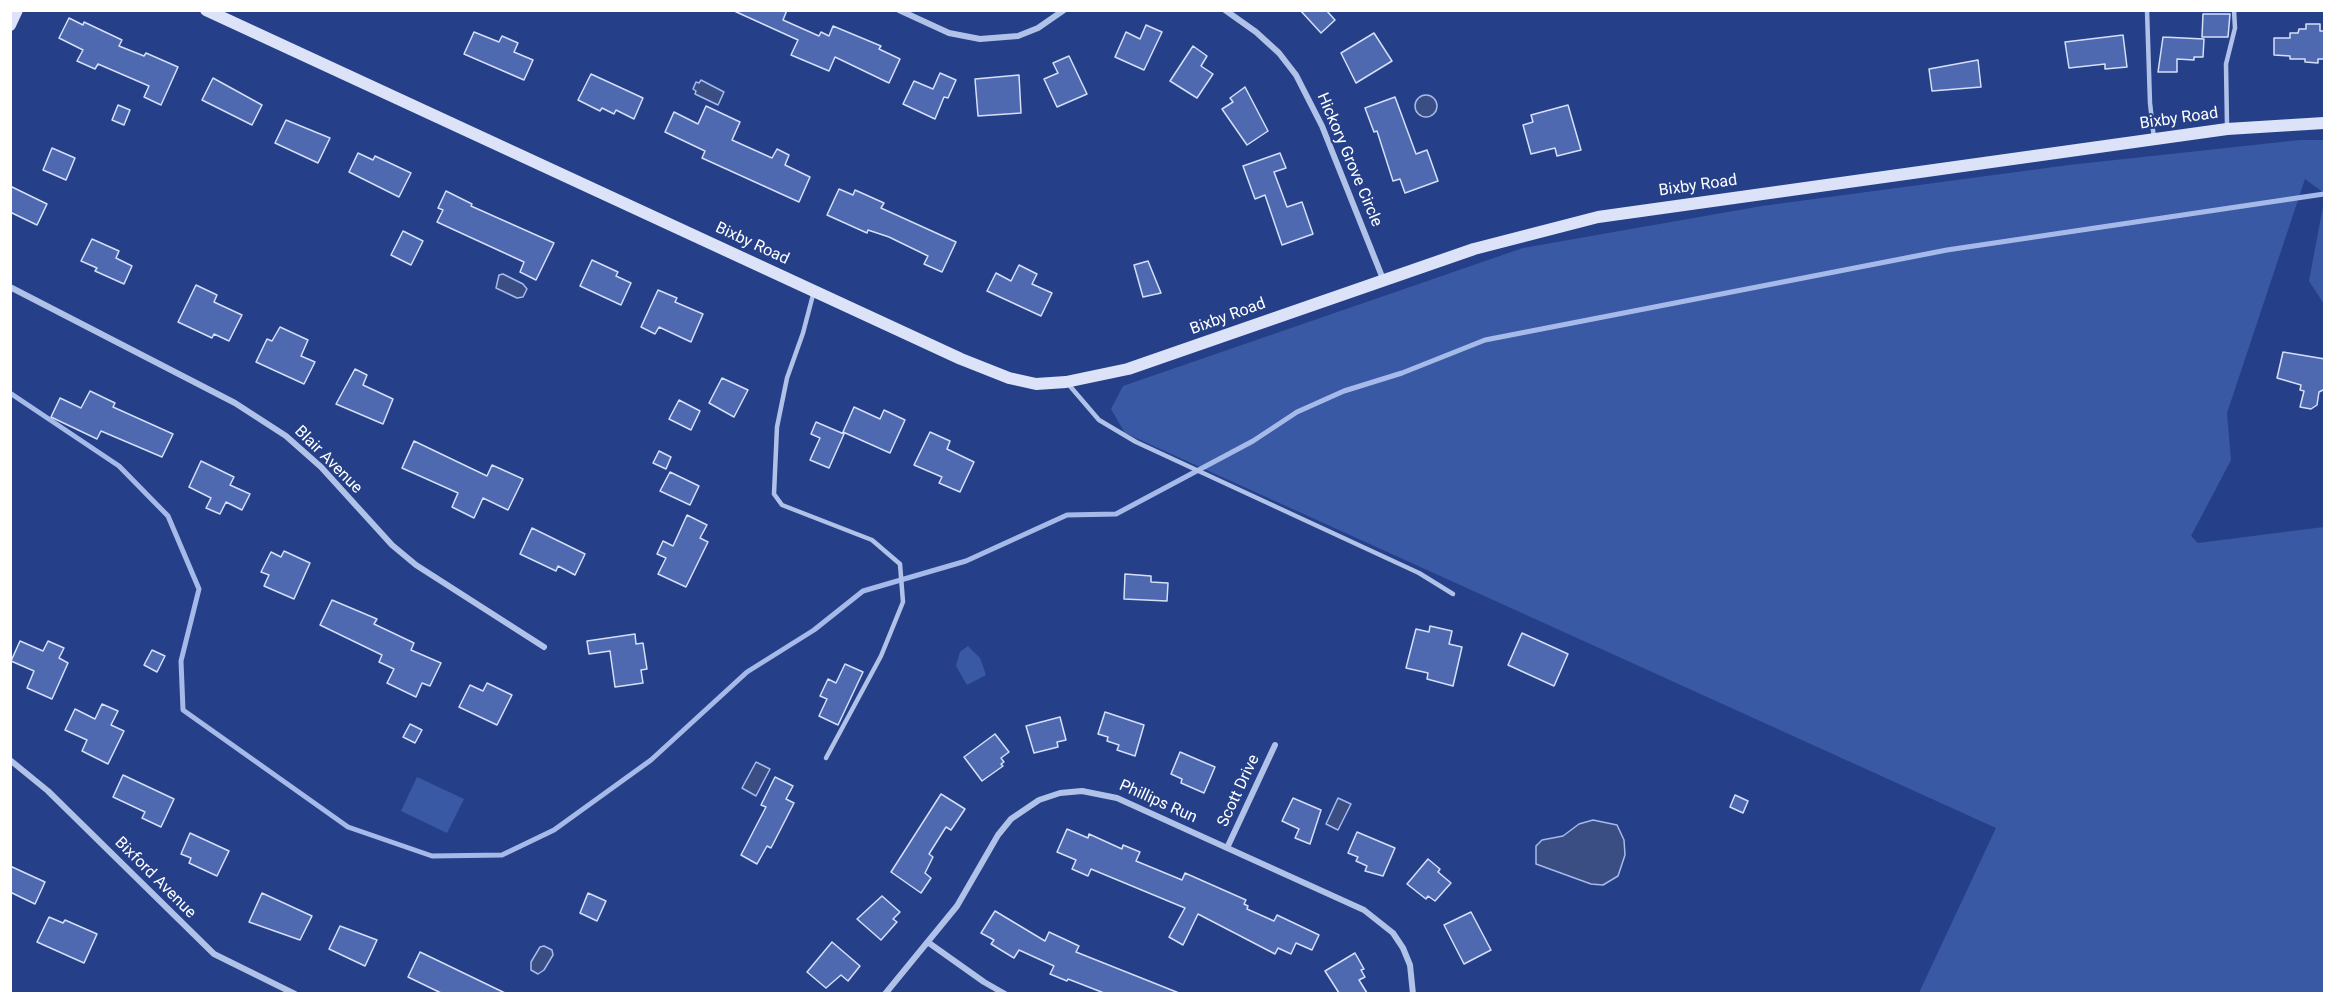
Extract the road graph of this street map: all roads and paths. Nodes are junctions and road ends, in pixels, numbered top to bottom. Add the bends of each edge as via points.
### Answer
1 (17, 10) edge
2 (206, 10) edge
3 (899, 10) edge
4 (1064, 10) edge
5 (1225, 10) edge
6 (2147, 10) edge
7 (2234, 10) edge
8 (10, 25) edge
9 (2325, 123) edge
10 (2227, 129) junction
11 (2154, 139) junction
12 (1383, 279) junction
13 (10, 287) edge
14 (814, 291) junction
15 (1066, 382) junction
16 (1453, 594) dead end
17 (544, 647) dead end
18 (1275, 745) dead end
19 (826, 758) dead end
20 (10, 760) edge
21 (1227, 848) junction
22 (929, 943) junction
23 (295, 993) edge
24 (885, 993) edge
25 (1005, 993) edge
26 (1413, 993) edge

1 - 8 street
2 - 14 street, Bixby Road
3 - 4 street via 949,33 980,39 1018,36
5 - 12 street, Hickory Grove Circle via 1271,46 1296,75 1322,126
6 - 11 lane
7 - 10 lane via 2235,28 2226,64
9 - 10 street, Bixby Road
10 - 11 street, Bixby Road
11 - 12 street, Bixby Road via 1598,217 1496,243
12 - 15 street, Bixby Road via 1128,369
13 - 17 street, Blair Avenue via 235,403 286,436 416,565
14 - 15 street, Bixby Road via 1009,378 1036,384
14 - 19 lane via 787,378 777,427 774,494 782,506 872,540 900,564 903,602 881,656
15 - 16 lane via 1099,420 1136,442 1419,573
18 - 21 street, Scott Drive
20 - 23 street, Bixford Avenue via 48,791 214,954
21 - 22 street, Phillips Run via 1106,794 1082,790 1050,796 1011,819
21 - 26 street, Phillips Run via 1364,910 1380,921 1403,948 1410,965
22 - 24 street, Phillips Run
22 - 25 street

